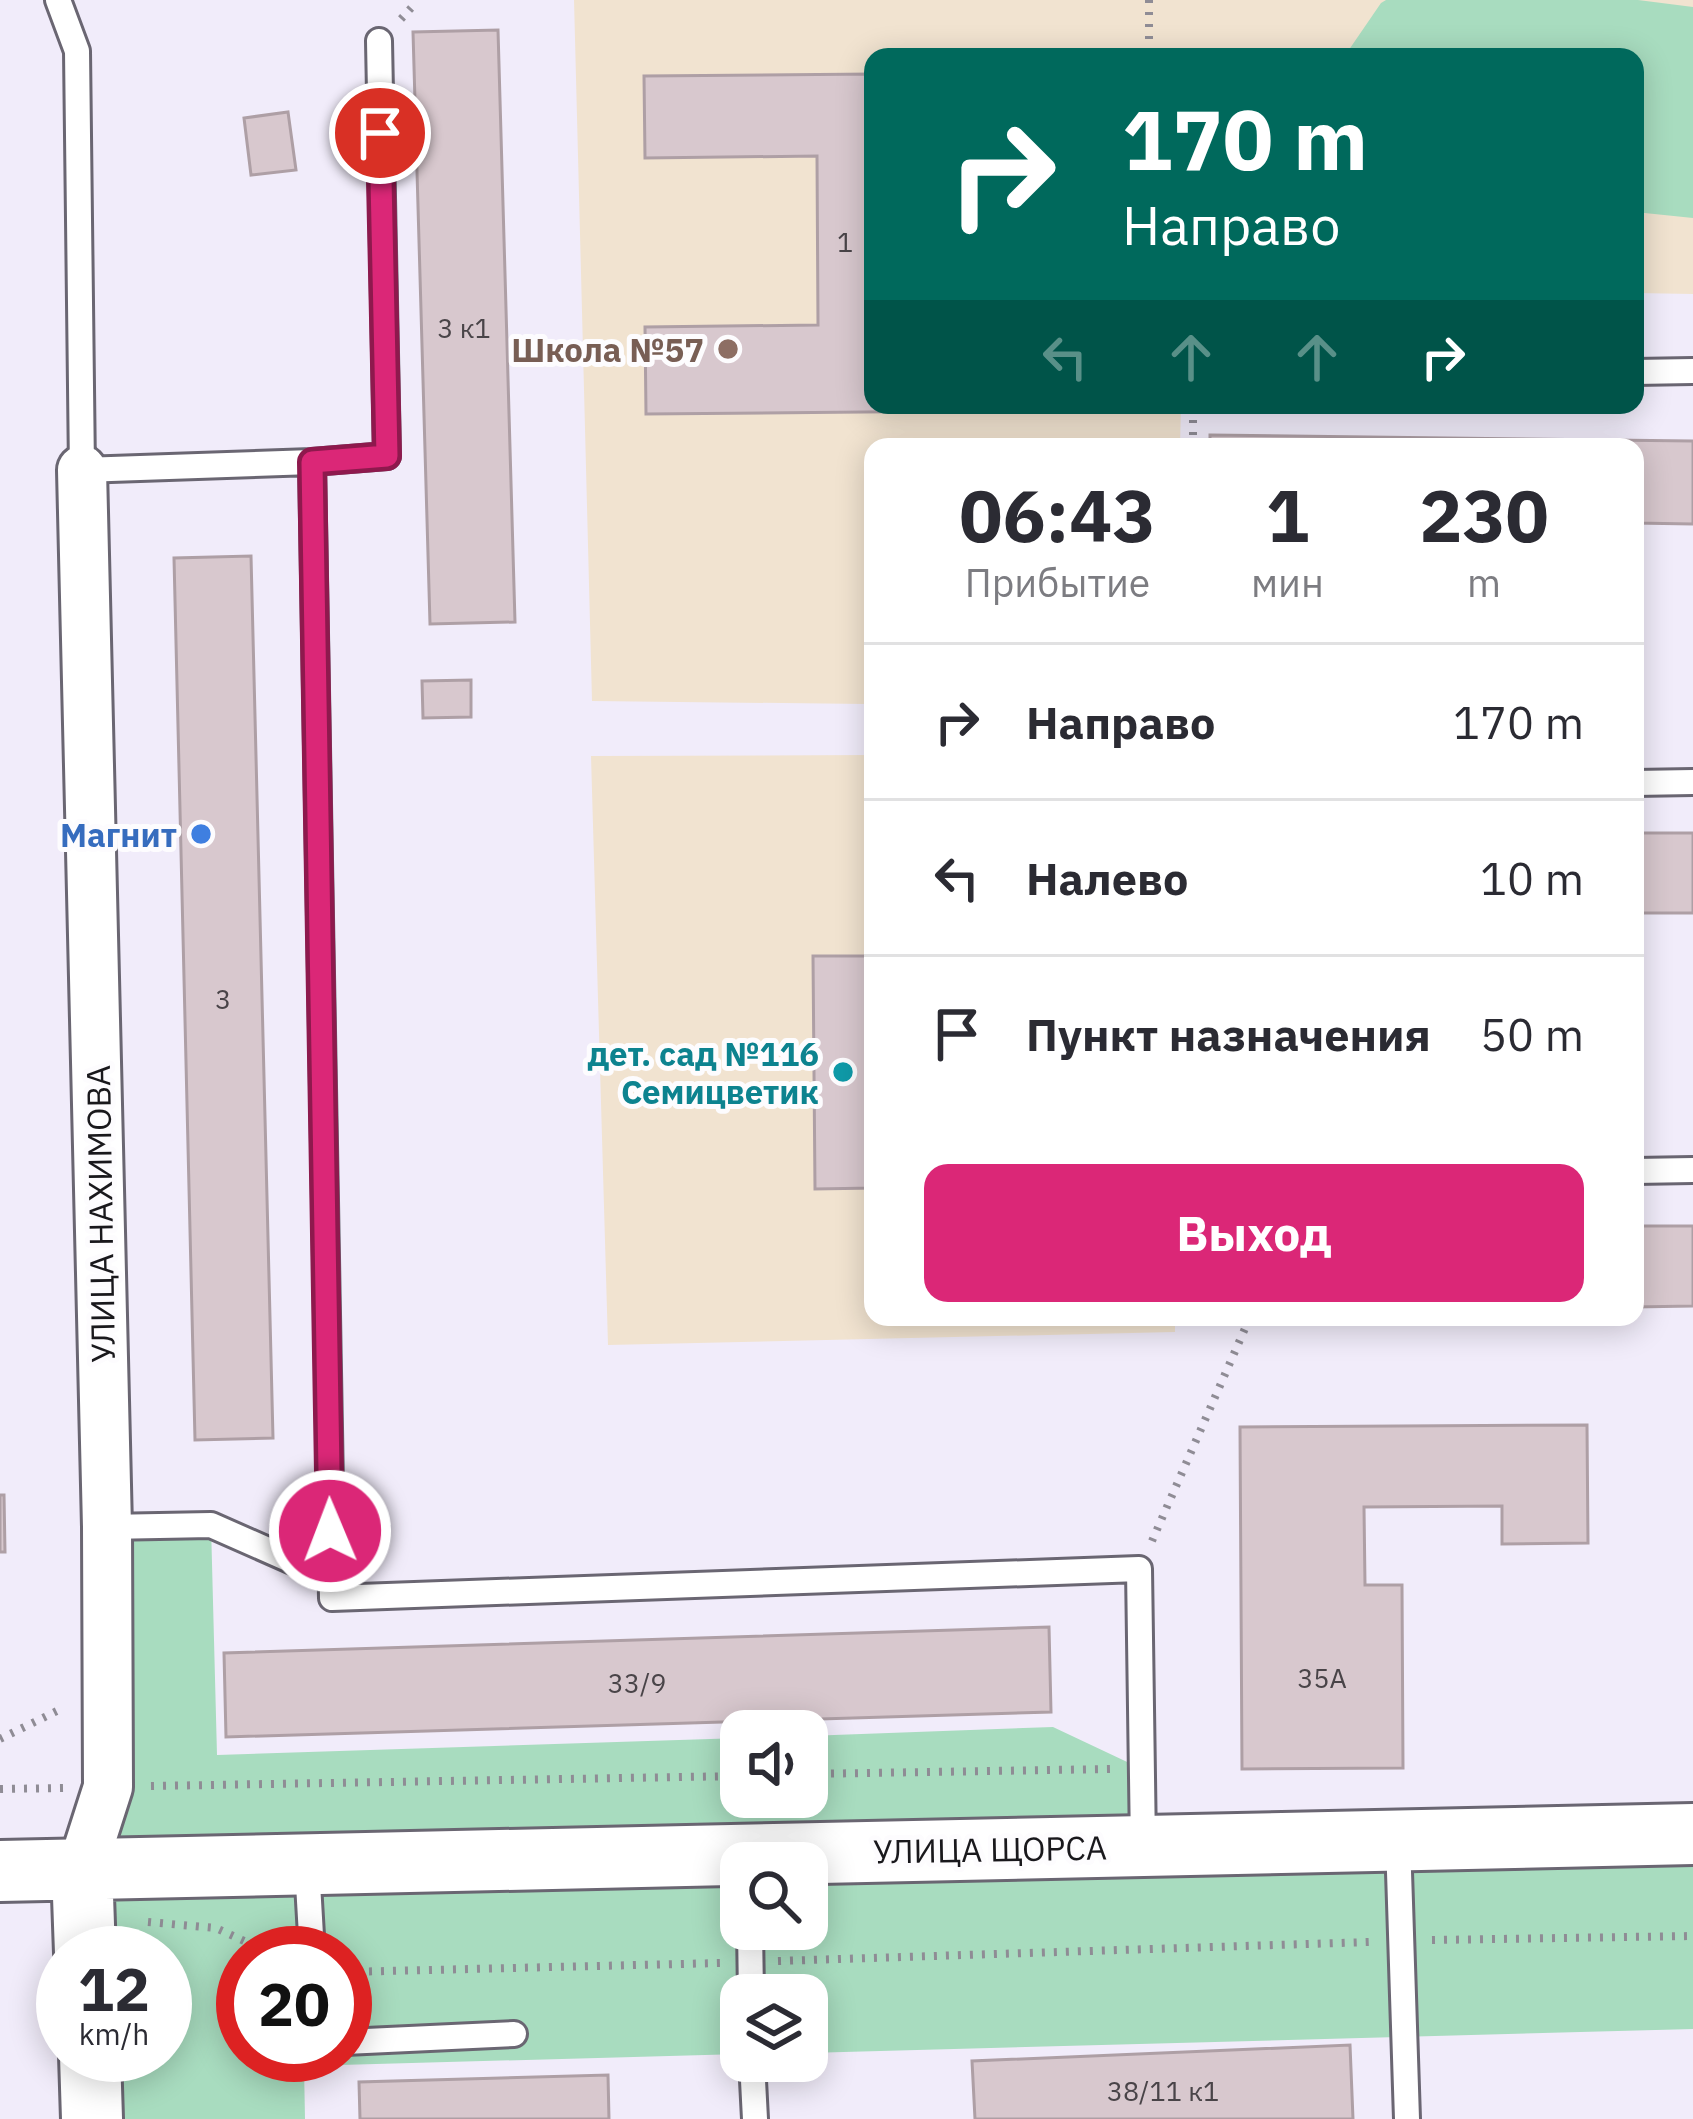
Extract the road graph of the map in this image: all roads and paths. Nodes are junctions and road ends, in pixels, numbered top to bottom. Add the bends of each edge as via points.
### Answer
1 (58, 0) edge
2 (1149, 0) edge
3 (379, 41) dead end
4 (1149, 48) edge
5 (1693, 371) edge
6 (1644, 372) edge
7 (312, 462) junction
8 (82, 470) junction
9 (1693, 782) edge
10 (1644, 783) edge
11 (1693, 1170) edge
12 (1644, 1171) edge
13 (1246, 1326) edge
14 (107, 1527) junction
15 (1139, 1569) junction
16 (331, 1578) junction
17 (108, 1686) junction
18 (0, 1739) edge
19 (1142, 1768) junction
20 (828, 1774) edge
21 (720, 1776) edge
22 (108, 1787) junction
23 (0, 1789) edge
24 (1693, 1834) edge
25 (1398, 1838) junction
26 (1143, 1846) junction
27 (828, 1856) edge
28 (720, 1858) edge
29 (307, 1863) junction
30 (82, 1868) junction
31 (0, 1871) edge
32 (84, 1926) edge
33 (310, 1926) edge
34 (1693, 1936) edge
35 (1401, 1941) junction
36 (751, 1950) edge
37 (751, 1962) junction
38 (372, 1971) edge
39 (751, 1974) edge
40 (514, 2033) dead end
41 (372, 2041) edge
42 (91, 2082) edge
43 (753, 2082) edge
44 (92, 2119) edge
45 (755, 2119) edge
46 (1406, 2119) edge

1 - 8 lane via 76,51
2 - 4 path
3 - 7 lane via 387,456
5 - 6 lane
7 - 8 lane
7 - 16 lane
8 - 14 street, УЛИЦА НАХИМОВА
9 - 10 lane
11 - 12 lane
13 - 15 path
14 - 16 lane via 211,1525
14 - 17 street, УЛИЦА НАХИМОВА
15 - 16 lane via 332,1598
15 - 19 lane
17 - 18 path
17 - 22 street, УЛИЦА НАХИМОВА
19 - 20 path
19 - 26 lane
21 - 22 path
22 - 23 path
22 - 30 street, УЛИЦА НАХИМОВА
24 - 25 street, УЛИЦА ЩОРСА
25 - 26 street, УЛИЦА ЩОРСА
25 - 35 lane
26 - 27 street, УЛИЦА ЩОРСА
28 - 29 street, УЛИЦА ЩОРСА
29 - 30 street, УЛИЦА ЩОРСА
29 - 33 lane
30 - 31 street, УЛИЦА ЩОРСА
30 - 32 street, УЛИЦА НАХИМОВА
34 - 35 path
35 - 37 path
35 - 46 lane
36 - 37 lane
37 - 38 path
37 - 39 lane
40 - 41 lane
42 - 44 street
43 - 45 lane

